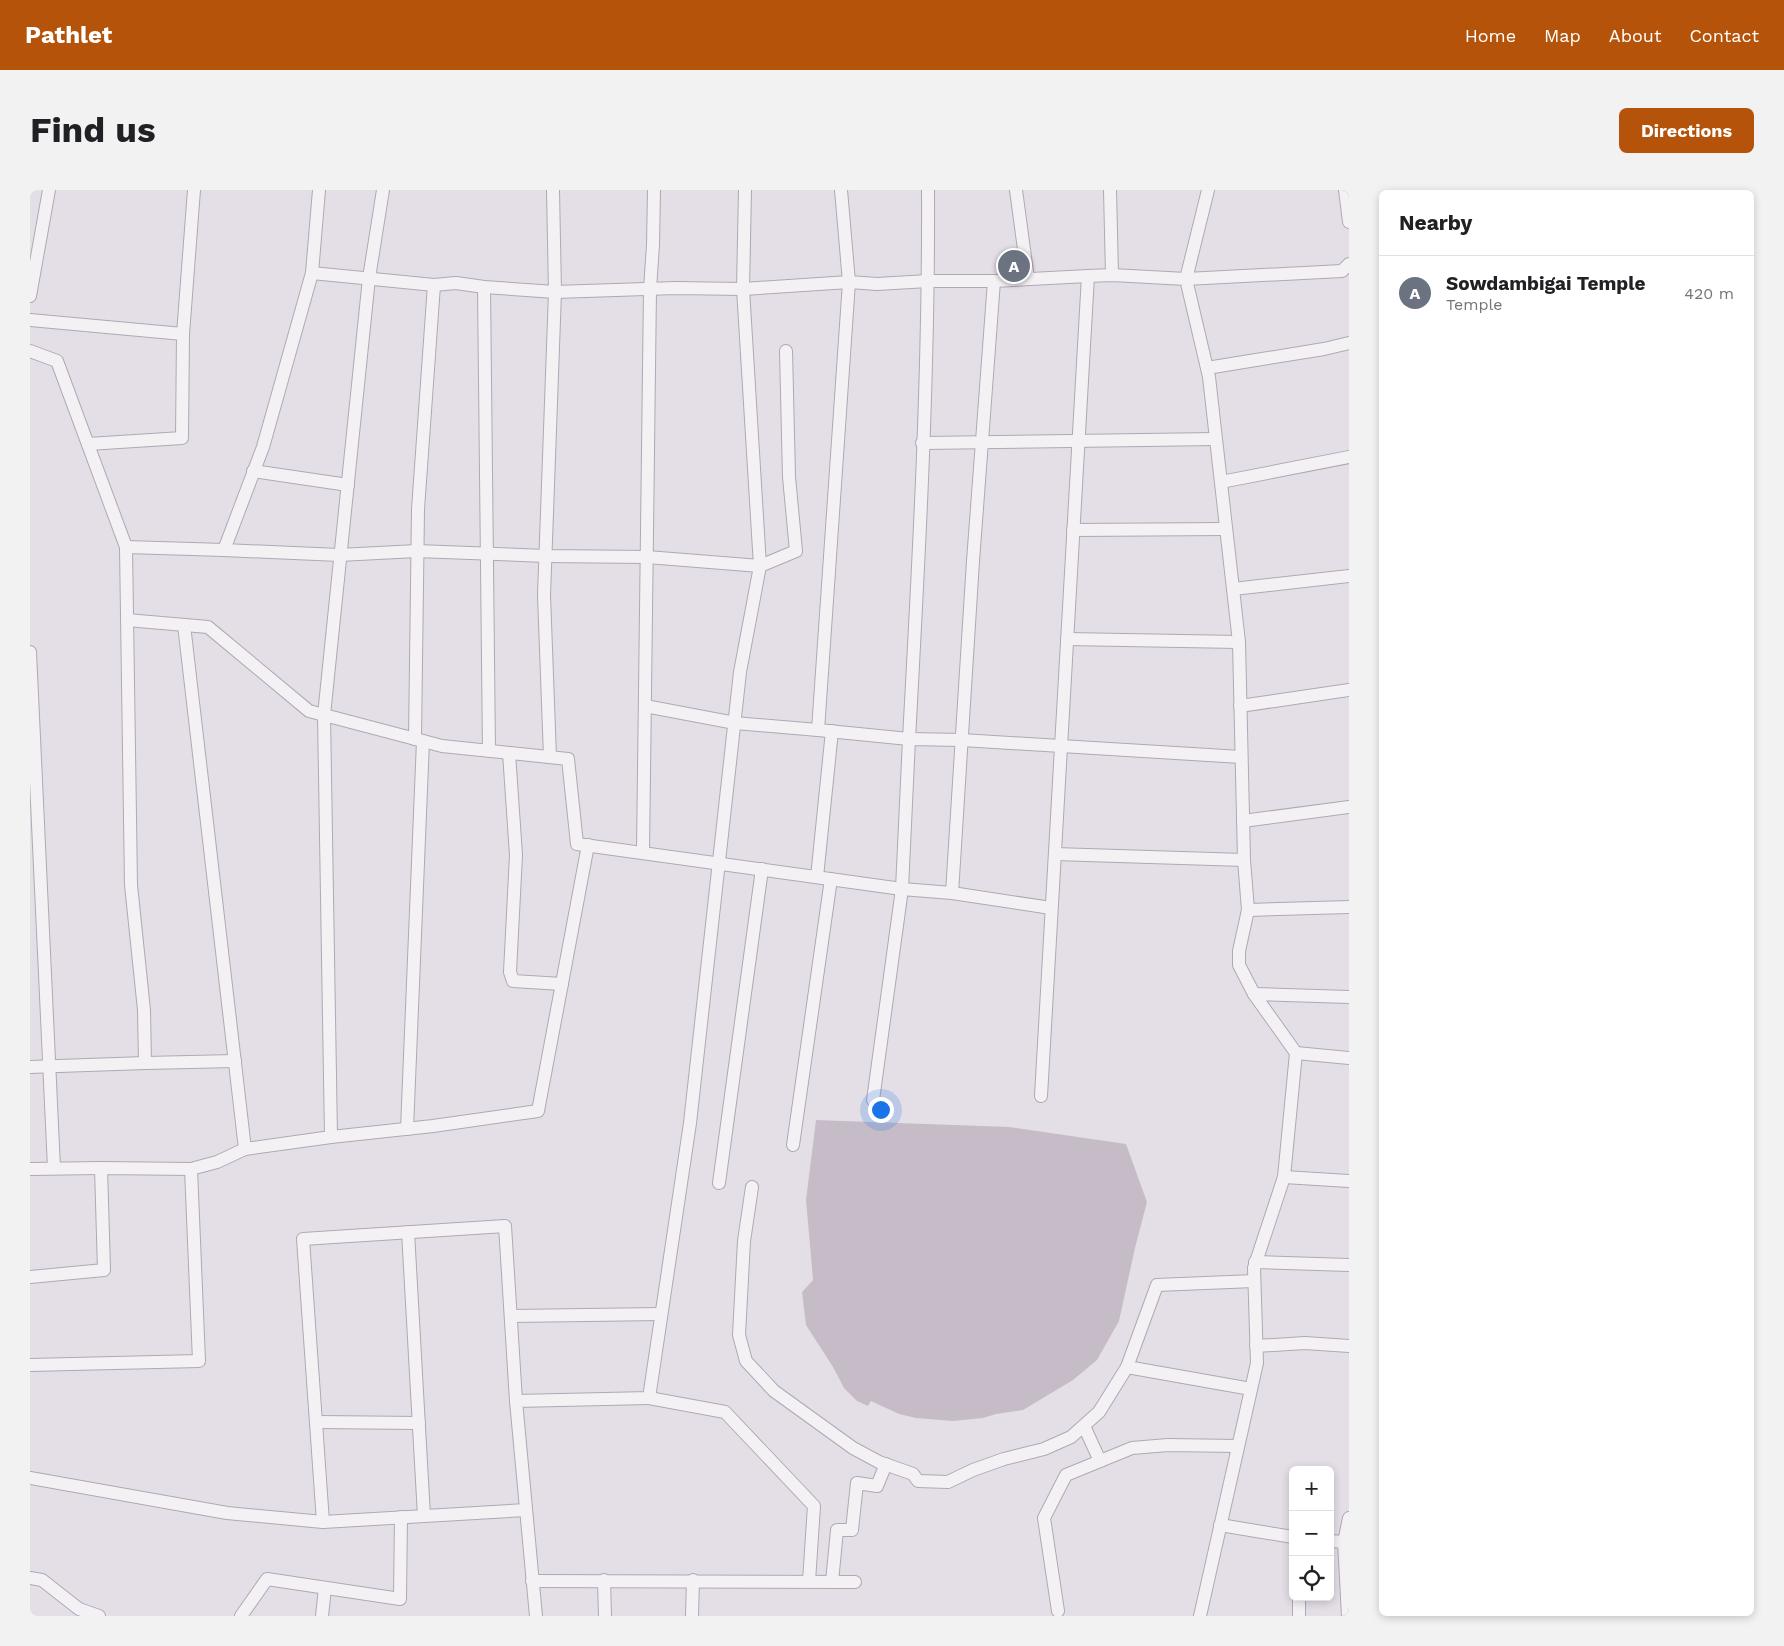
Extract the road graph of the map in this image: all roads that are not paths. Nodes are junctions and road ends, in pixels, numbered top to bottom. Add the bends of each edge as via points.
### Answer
1 (49, 190) edge
2 (194, 190) edge
3 (319, 190) edge
4 (383, 190) edge
5 (553, 190) edge
6 (654, 190) edge
7 (745, 190) edge
8 (841, 190) edge
9 (928, 190) edge
10 (1016, 190) edge
11 (1110, 190) edge
12 (1208, 190) edge
13 (1344, 190) edge
14 (1349, 222) edge
15 (1349, 264) edge
16 (32, 268) edge
17 (312, 273) junction
18 (1112, 275) junction
19 (1088, 276) junction
20 (369, 278) junction
21 (1028, 279) junction
22 (1186, 279) junction
23 (928, 281) junction
24 (994, 281) junction
25 (849, 282) junction
26 (434, 285) junction
27 (484, 287) junction
28 (650, 289) junction
29 (742, 289) junction
30 (555, 292) junction
31 (30, 296) edge
32 (30, 320) edge
33 (183, 334) junction
34 (1349, 343) edge
35 (31, 348) edge
36 (786, 350) dead end
37 (1207, 368) junction
38 (1216, 439) junction
39 (1079, 440) junction
40 (982, 442) junction
41 (922, 443) junction
42 (88, 444) junction
43 (1349, 458) edge
44 (253, 471) junction
45 (1221, 482) junction
46 (348, 485) junction
47 (1226, 529) junction
48 (1074, 530) junction
49 (126, 547) junction
50 (224, 550) junction
51 (417, 550) junction
52 (341, 554) junction
53 (487, 554) junction
54 (546, 556) junction
55 (647, 557) junction
56 (760, 566) junction
57 (1349, 576) edge
58 (1233, 589) junction
59 (127, 620) junction
60 (184, 625) junction
61 (1067, 639) junction
62 (1239, 642) junction
63 (30, 652) edge
64 (1349, 690) edge
65 (645, 706) junction
66 (1240, 706) junction
67 (324, 715) junction
68 (734, 723) junction
69 (818, 730) junction
70 (832, 731) junction
71 (909, 739) junction
72 (419, 740) junction
73 (962, 740) junction
74 (1061, 746) junction
75 (489, 751) junction
76 (509, 753) junction
77 (550, 757) junction
78 (1241, 758) junction
79 (33, 787) edge
80 (1349, 807) edge
81 (1243, 821) junction
82 (588, 845) junction
83 (644, 853) junction
84 (1055, 854) junction
85 (1244, 860) junction
86 (719, 864) junction
87 (762, 869) junction
88 (816, 877) junction
89 (832, 879) junction
90 (902, 889) junction
91 (952, 893) junction
92 (1349, 907) edge
93 (1052, 908) junction
94 (1248, 910) junction
95 (562, 984) junction
96 (1254, 994) junction
97 (1349, 997) edge
98 (1296, 1053) junction
99 (1349, 1058) edge
100 (234, 1061) junction
101 (145, 1063) junction
102 (49, 1066) junction
103 (30, 1067) edge
104 (1040, 1096) dead end
105 (873, 1100) dead end
106 (407, 1129) junction
107 (331, 1137) junction
108 (793, 1145) dead end
109 (245, 1149) junction
110 (54, 1168) junction
111 (101, 1168) junction
112 (30, 1169) edge
113 (190, 1169) junction
114 (1284, 1177) junction
115 (1349, 1181) edge
116 (719, 1183) dead end
117 (752, 1187) dead end
118 (408, 1232) junction
119 (1255, 1262) junction
120 (1349, 1265) edge
121 (30, 1277) edge
122 (1254, 1281) junction
123 (661, 1314) junction
124 (511, 1316) junction
125 (1256, 1346) junction
126 (1349, 1346) edge
127 (30, 1365) edge
128 (1127, 1367) junction
129 (1251, 1389) junction
130 (649, 1398) junction
131 (516, 1401) junction
132 (316, 1422) junction
133 (419, 1423) junction
134 (1084, 1426) junction
135 (1238, 1446) junction
136 (1100, 1461) junction
137 (886, 1464) junction
138 (30, 1478) edge
139 (526, 1510) junction
140 (424, 1516) junction
141 (401, 1517) junction
142 (1349, 1518) edge
143 (323, 1522) junction
144 (1220, 1525) junction
145 (1289, 1537) edge
146 (1334, 1541) edge
147 (1344, 1542) junction
148 (30, 1578) edge
149 (604, 1580) junction
150 (693, 1580) junction
151 (532, 1581) junction
152 (809, 1582) junction
153 (832, 1582) junction
154 (854, 1582) dead end
155 (325, 1588) junction
156 (1299, 1601) edge
157 (1057, 1615) edge
158 (99, 1616) edge
159 (241, 1616) edge
160 (322, 1616) edge
161 (536, 1616) edge
162 (605, 1616) edge
163 (692, 1616) edge
164 (1200, 1616) edge
165 (1299, 1616) edge
166 (1348, 1616) edge

1 - 16 street
2 - 33 street
3 - 17 street
4 - 20 street
5 - 30 street
6 - 28 street
7 - 29 street
8 - 25 street
9 - 23 street
10 - 21 street
11 - 18 street
12 - 22 street
13 - 14 street
15 - 22 street via 1342,271
16 - 31 street
17 - 20 street
17 - 44 street
18 - 19 street
18 - 22 street
19 - 21 street
19 - 39 street
20 - 26 street
20 - 46 street
21 - 24 street
22 - 37 street
23 - 24 street
23 - 25 street
23 - 41 street
24 - 40 street
25 - 29 street
25 - 69 street
26 - 27 street via 456,283
26 - 51 street
27 - 30 street
27 - 53 street
28 - 29 street
28 - 30 street
28 - 55 street
29 - 56 street
30 - 54 street
32 - 33 street
33 - 42 street via 182,438
34 - 37 street via 1324,350
35 - 42 street via 57,361
36 - 56 street via 789,476 796,551
37 - 38 street
38 - 39 street
38 - 45 street
39 - 40 street
39 - 48 street
40 - 41 street
40 - 73 street
41 - 71 street
42 - 49 street
43 - 45 street
44 - 46 street
44 - 50 street
45 - 47 street
46 - 52 street
47 - 48 street
47 - 58 street
48 - 61 street
49 - 50 street
49 - 59 street
50 - 52 street
51 - 52 street
51 - 53 street
51 - 72 street
52 - 67 street
53 - 54 street
53 - 75 street
54 - 55 street
54 - 77 street via 544,595
55 - 56 street
55 - 65 street
56 - 68 street
57 - 58 street
58 - 62 street
59 - 60 street
59 - 101 street via 131,884 144,1010
60 - 67 street via 208,628 309,711
60 - 100 street
61 - 62 street
61 - 74 street
62 - 66 street
63 - 79 street
64 - 66 street
65 - 68 street
65 - 83 street
66 - 78 street
67 - 72 street
67 - 107 street
68 - 69 street
68 - 86 street
69 - 70 street
70 - 71 street
70 - 88 street
71 - 73 street
71 - 90 street
72 - 75 street
72 - 106 street
73 - 74 street
73 - 91 street
74 - 78 street
74 - 84 street
75 - 76 street
76 - 77 street
76 - 95 street via 516,855 510,972 513,981
77 - 82 street via 568,759 577,844
78 - 81 street
79 - 102 street
80 - 81 street
81 - 85 street
82 - 83 street
82 - 95 street
83 - 86 street
84 - 85 street
84 - 93 street
85 - 94 street
86 - 87 street
86 - 123 street via 690,1123
87 - 88 street
87 - 116 street
88 - 89 street
89 - 90 street
89 - 108 street
90 - 91 street
90 - 105 street
91 - 93 street
92 - 94 street
93 - 104 street
94 - 96 street via 1239,965
95 - 106 street via 538,1111
96 - 97 street
96 - 98 street
98 - 99 street
98 - 114 street
100 - 101 street
100 - 109 street
101 - 102 street
102 - 103 street
102 - 110 street
106 - 107 street
107 - 109 street
109 - 113 street via 217,1162
110 - 111 street
110 - 112 street
111 - 113 street
111 - 121 street via 104,1270
113 - 127 street via 200,1361
114 - 115 street
114 - 119 street
117 - 137 street via 744,1241 739,1335 746,1361 774,1391 853,1448
118 - 124 street via 505,1226
118 - 132 street via 304,1239
118 - 133 street
119 - 120 street
119 - 122 street
122 - 125 street
122 - 128 street via 1158,1284
123 - 124 street
123 - 130 street
124 - 131 street
125 - 126 street via 1305,1343
125 - 129 street via 1257,1363
128 - 129 street
128 - 134 street via 1099,1412
129 - 135 street
130 - 131 street
130 - 152 street via 725,1412 814,1506
131 - 139 street
132 - 133 street
132 - 143 street
133 - 140 street
134 - 136 street
134 - 137 street via 1071,1437 1044,1449 1004,1459 948,1482 918,1481 913,1474
135 - 136 street via 1132,1448
135 - 144 street
136 - 157 street via 1066,1475 1044,1518
137 - 153 street via 876,1486 857,1483 852,1530 838,1530
138 - 143 street via 227,1513
139 - 140 street
139 - 151 street
140 - 141 street
141 - 143 street
141 - 155 street via 400,1599
142 - 147 street
144 - 145 street
144 - 164 street
146 - 147 street
147 - 166 street
148 - 158 street via 42,1580 80,1610
149 - 150 street
149 - 151 street
149 - 162 street
150 - 152 street
150 - 163 street
151 - 161 street
152 - 153 street
153 - 154 street
155 - 159 street via 267,1579
155 - 160 street
156 - 165 street

